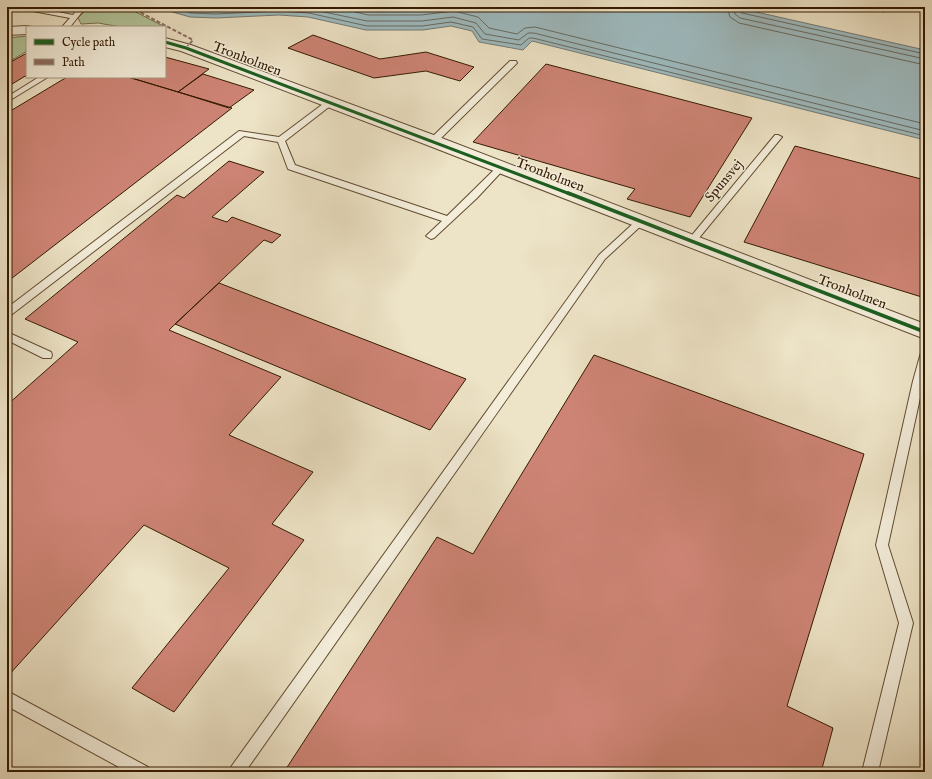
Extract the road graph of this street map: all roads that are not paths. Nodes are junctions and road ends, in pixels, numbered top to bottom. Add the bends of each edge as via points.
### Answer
1 (22, 7) edge
2 (83, 7) edge
3 (74, 17) junction
4 (67, 26) edge
5 (26, 30) edge
6 (7, 31) edge
7 (166, 42) edge
8 (513, 63) dead end
9 (42, 78) edge
10 (7, 100) edge
11 (330, 103) junction
12 (778, 137) dead end
13 (282, 140) junction
14 (433, 141) junction
15 (500, 168) junction
16 (449, 220) junction
17 (640, 222) junction
18 (431, 236) dead end
19 (691, 242) junction
20 (7, 312) edge
21 (925, 332) edge
22 (7, 336) edge
23 (47, 355) dead end
24 (925, 356) edge
25 (7, 698) edge
26 (143, 772) edge
27 (236, 772) edge
28 (870, 772) edge

1 - 3 lane
2 - 3 lane
3 - 4 lane
5 - 6 street
7 - 11 street, Tronholmen
8 - 14 lane
9 - 10 lane
11 - 13 lane
11 - 14 street, Tronholmen
12 - 19 lane, Spunsvej
13 - 16 lane via 291,167
13 - 20 lane via 242,133
14 - 15 street, Tronholmen
15 - 16 lane
15 - 17 street, Tronholmen
16 - 18 lane
17 - 19 street, Tronholmen
17 - 27 lane via 602,257
19 - 21 street, Tronholmen
22 - 23 lane
24 - 28 lane via 882,545 906,623
25 - 26 lane

